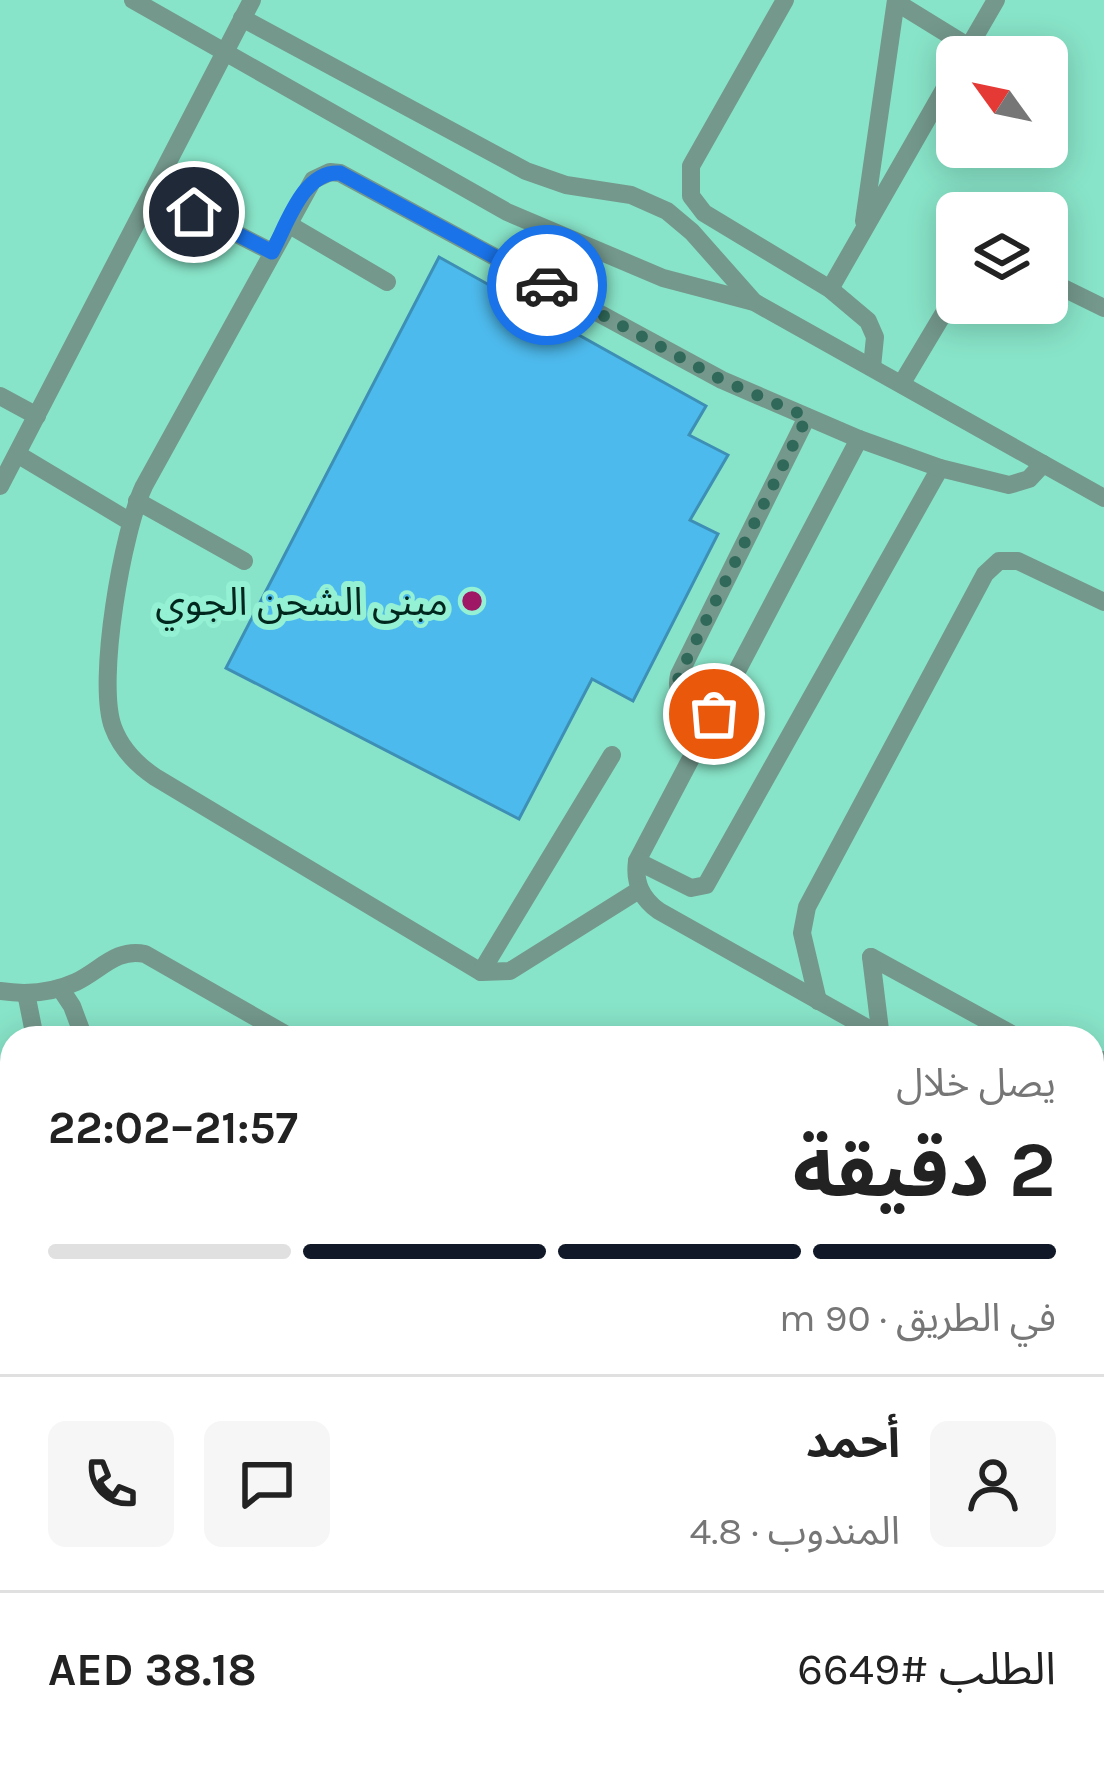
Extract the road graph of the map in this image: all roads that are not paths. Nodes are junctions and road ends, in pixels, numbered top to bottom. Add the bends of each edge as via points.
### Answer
1 (133, 0) edge
2 (252, 0) edge
3 (785, 0) edge
4 (997, 0) edge
5 (896, 1) edge
6 (242, 18) junction
7 (944, 36) edge
8 (976, 36) edge
9 (225, 50) junction
10 (936, 103) edge
11 (153, 190) junction
12 (288, 224) junction
13 (863, 230) junction
14 (272, 252) junction
15 (387, 282) dead end
16 (830, 289) junction
17 (1068, 290) edge
18 (754, 302) junction
19 (1104, 308) edge
20 (937, 324) edge
21 (872, 367) junction
22 (902, 383) junction
23 (0, 396) edge
24 (37, 416) junction
25 (807, 417) junction
26 (859, 439) junction
27 (17, 454) junction
28 (1043, 464) junction
29 (940, 468) junction
30 (0, 486) edge
31 (1103, 494) edge
32 (137, 501) junction
33 (129, 521) junction
34 (244, 561) dead end
35 (1104, 602) edge
36 (714, 714) junction
37 (611, 755) dead end
38 (637, 861) junction
39 (639, 890) junction
40 (481, 972) junction
41 (60, 988) junction
42 (0, 991) edge
43 (26, 994) junction
44 (818, 1001) junction
45 (33, 1026) edge
46 (80, 1026) edge
47 (271, 1026) edge
48 (862, 1026) edge
49 (881, 1026) edge
50 (997, 1026) edge

1 - 9 lane
2 - 6 lane
3 - 16 lane via 691,166 688,186 704,212
4 - 8 lane
5 - 7 lane
5 - 13 lane
6 - 9 lane
6 - 18 lane via 526,171 653,203 692,232
9 - 11 lane
9 - 18 lane via 506,212 663,278
10 - 13 lane
11 - 14 lane
11 - 24 lane
12 - 14 lane
12 - 15 lane
12 - 25 lane via 313,180 340,173 722,380
13 - 16 lane
14 - 32 lane
16 - 21 lane via 868,321
17 - 19 lane
18 - 21 lane
20 - 22 lane
21 - 22 lane
22 - 28 lane
23 - 24 lane
24 - 27 lane
25 - 26 lane
25 - 36 lane via 679,675 684,700
26 - 29 lane
26 - 36 lane
27 - 30 lane
27 - 33 lane
28 - 29 lane via 1009,485
28 - 31 lane
29 - 38 lane via 706,885 691,888
32 - 33 lane
32 - 34 lane
33 - 40 lane via 107,693 129,755
35 - 44 lane via 1018,561 999,562 985,574 807,907 802,933
36 - 38 lane
37 - 40 lane
38 - 39 lane
39 - 40 lane via 511,970
39 - 44 lane via 659,911
41 - 43 lane
41 - 46 lane
41 - 47 lane via 119,953 145,954
42 - 43 lane
43 - 45 lane
44 - 48 lane
49 - 50 lane via 871,957

